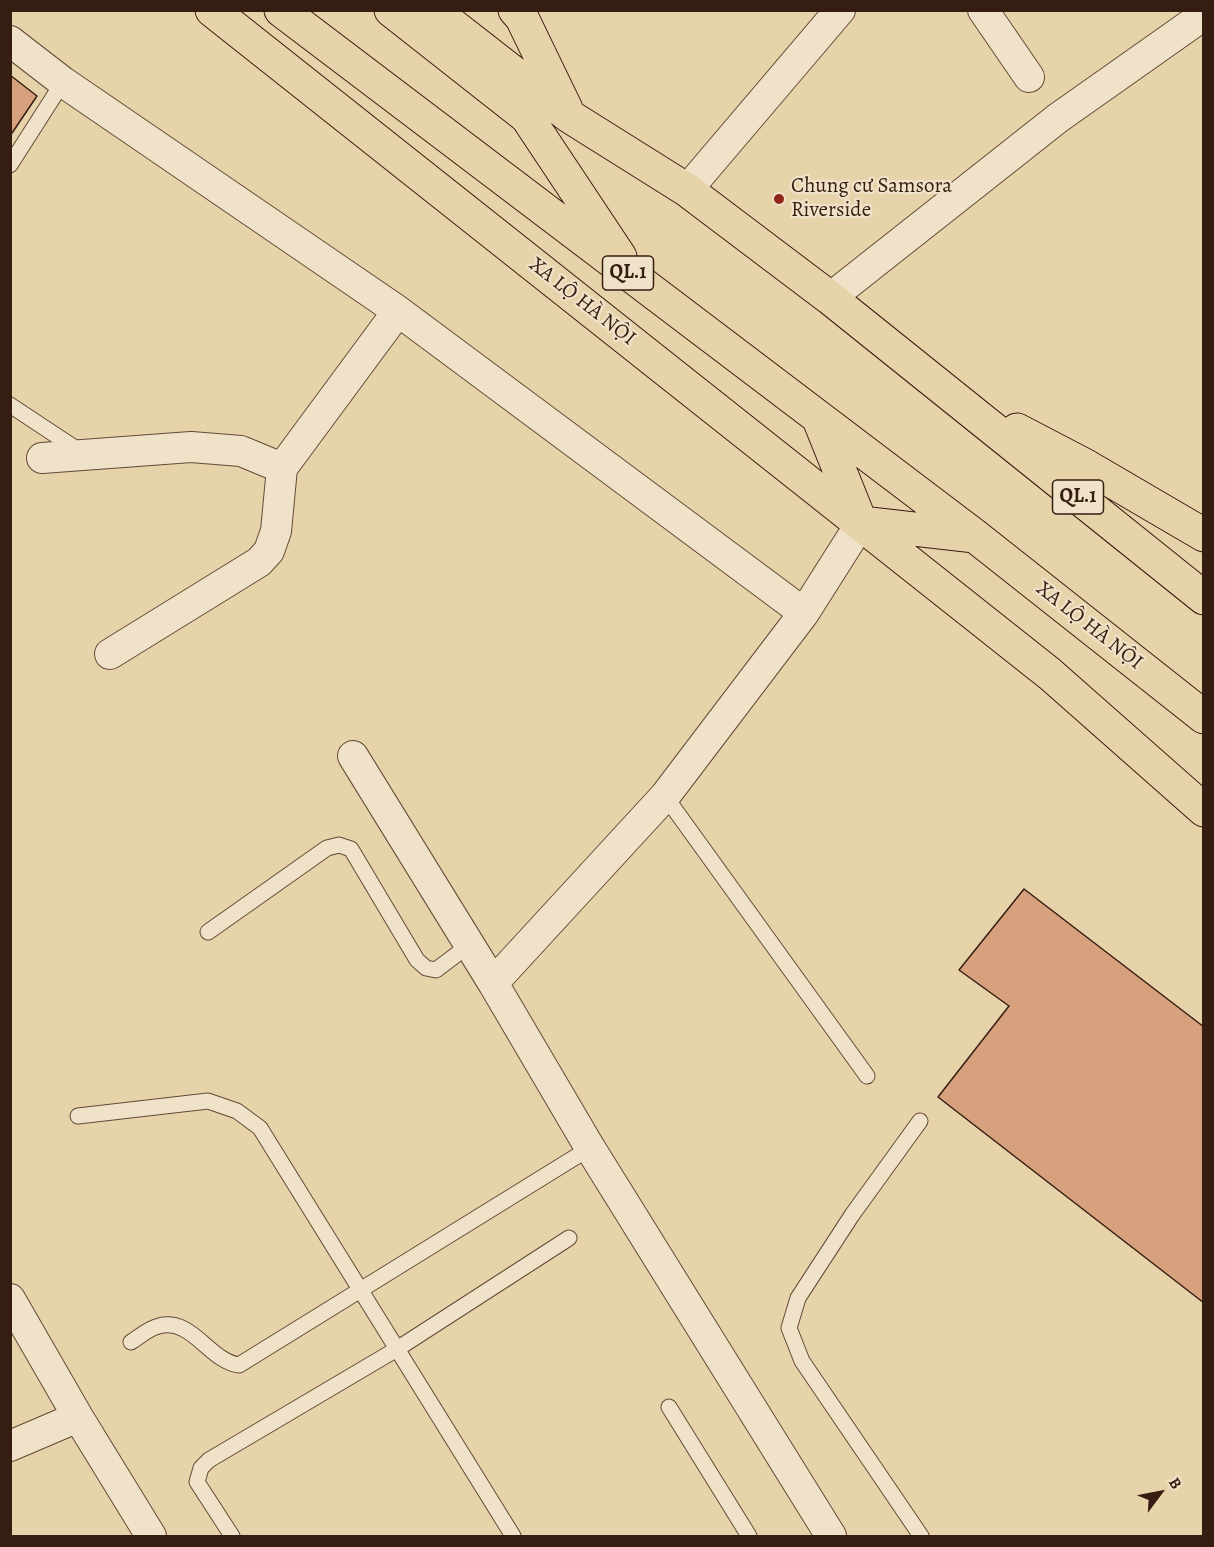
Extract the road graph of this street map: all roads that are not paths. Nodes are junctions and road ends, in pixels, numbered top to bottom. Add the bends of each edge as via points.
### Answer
1 (212, 10) edge
2 (281, 10) edge
3 (391, 10) edge
4 (433, 10) edge
5 (514, 10) edge
6 (840, 10) edge
7 (983, 10) edge
8 (1203, 15) edge
9 (10, 41) edge
10 (1029, 76) dead end
11 (63, 82) junction
12 (569, 117) junction
13 (10, 165) edge
14 (687, 190) junction
15 (634, 278) junction
16 (830, 298) junction
17 (398, 311) junction
18 (952, 396) junction
19 (10, 405) edge
20 (818, 417) junction
21 (86, 455) junction
22 (42, 458) dead end
23 (282, 468) junction
24 (861, 523) junction
25 (1198, 524) edge
26 (975, 537) junction
27 (1203, 598) edge
28 (804, 613) junction
29 (110, 654) dead end
30 (1203, 717) edge
31 (353, 756) dead end
32 (666, 796) junction
33 (1203, 810) edge
34 (208, 932) dead end
35 (469, 945) junction
36 (493, 983) junction
37 (867, 1076) dead end
38 (78, 1116) dead end
39 (920, 1121) dead end
40 (590, 1148) junction
41 (569, 1238) dead end
42 (361, 1290) junction
43 (10, 1299) edge
44 (130, 1342) dead end
45 (397, 1349) junction
46 (669, 1407) dead end
47 (78, 1418) junction
48 (10, 1446) edge
49 (827, 1535) edge
50 (151, 1536) edge
51 (232, 1536) edge
52 (513, 1536) edge
53 (749, 1536) edge
54 (921, 1536) edge

1 - 24 highway, XA LỘ HÀ NỘI / QL.1
2 - 15 highway, XA LỘ HÀ NỘI / QL.1
3 - 15 highway, XA LỘ HÀ NỘI / QL.1 via 527,117
4 - 12 highway, QL.1
5 - 12 highway via 522,18
6 - 14 street
7 - 10 street
8 - 16 street via 1058,118
9 - 11 street
11 - 13 lane
11 - 17 street
12 - 14 highway, QL.1
14 - 16 highway, QL.1
15 - 20 highway, XA LỘ HÀ NỘI / QL.1
16 - 18 highway, QL.1
17 - 23 street
17 - 28 street
18 - 25 highway
18 - 27 highway, QL.1
19 - 21 lane
20 - 24 highway
20 - 26 highway, XA LỘ HÀ NỘI / QL.1
21 - 22 street
21 - 23 street via 191,447 242,451
23 - 29 street via 276,531 269,551 259,562
24 - 26 highway
24 - 28 street
24 - 33 highway, XA LỘ HÀ NỘI via 1050,674
26 - 30 highway, XA LỘ HÀ NỘI / QL.1
28 - 32 street
31 - 35 street
32 - 36 street
32 - 37 lane
34 - 35 lane via 327,848 339,845 351,849 417,960 426,968 436,970
35 - 36 street
36 - 40 street
38 - 42 lane via 208,1101 237,1111 260,1128
39 - 54 lane via 798,1298 789,1328 802,1361
40 - 42 lane
40 - 49 street
41 - 45 lane
42 - 44 lane via 239,1365 229,1364 197,1337 171,1324 156,1326
42 - 45 lane
43 - 47 street
45 - 51 lane via 201,1468 197,1482
45 - 52 lane
46 - 53 lane
47 - 48 street
47 - 50 street

